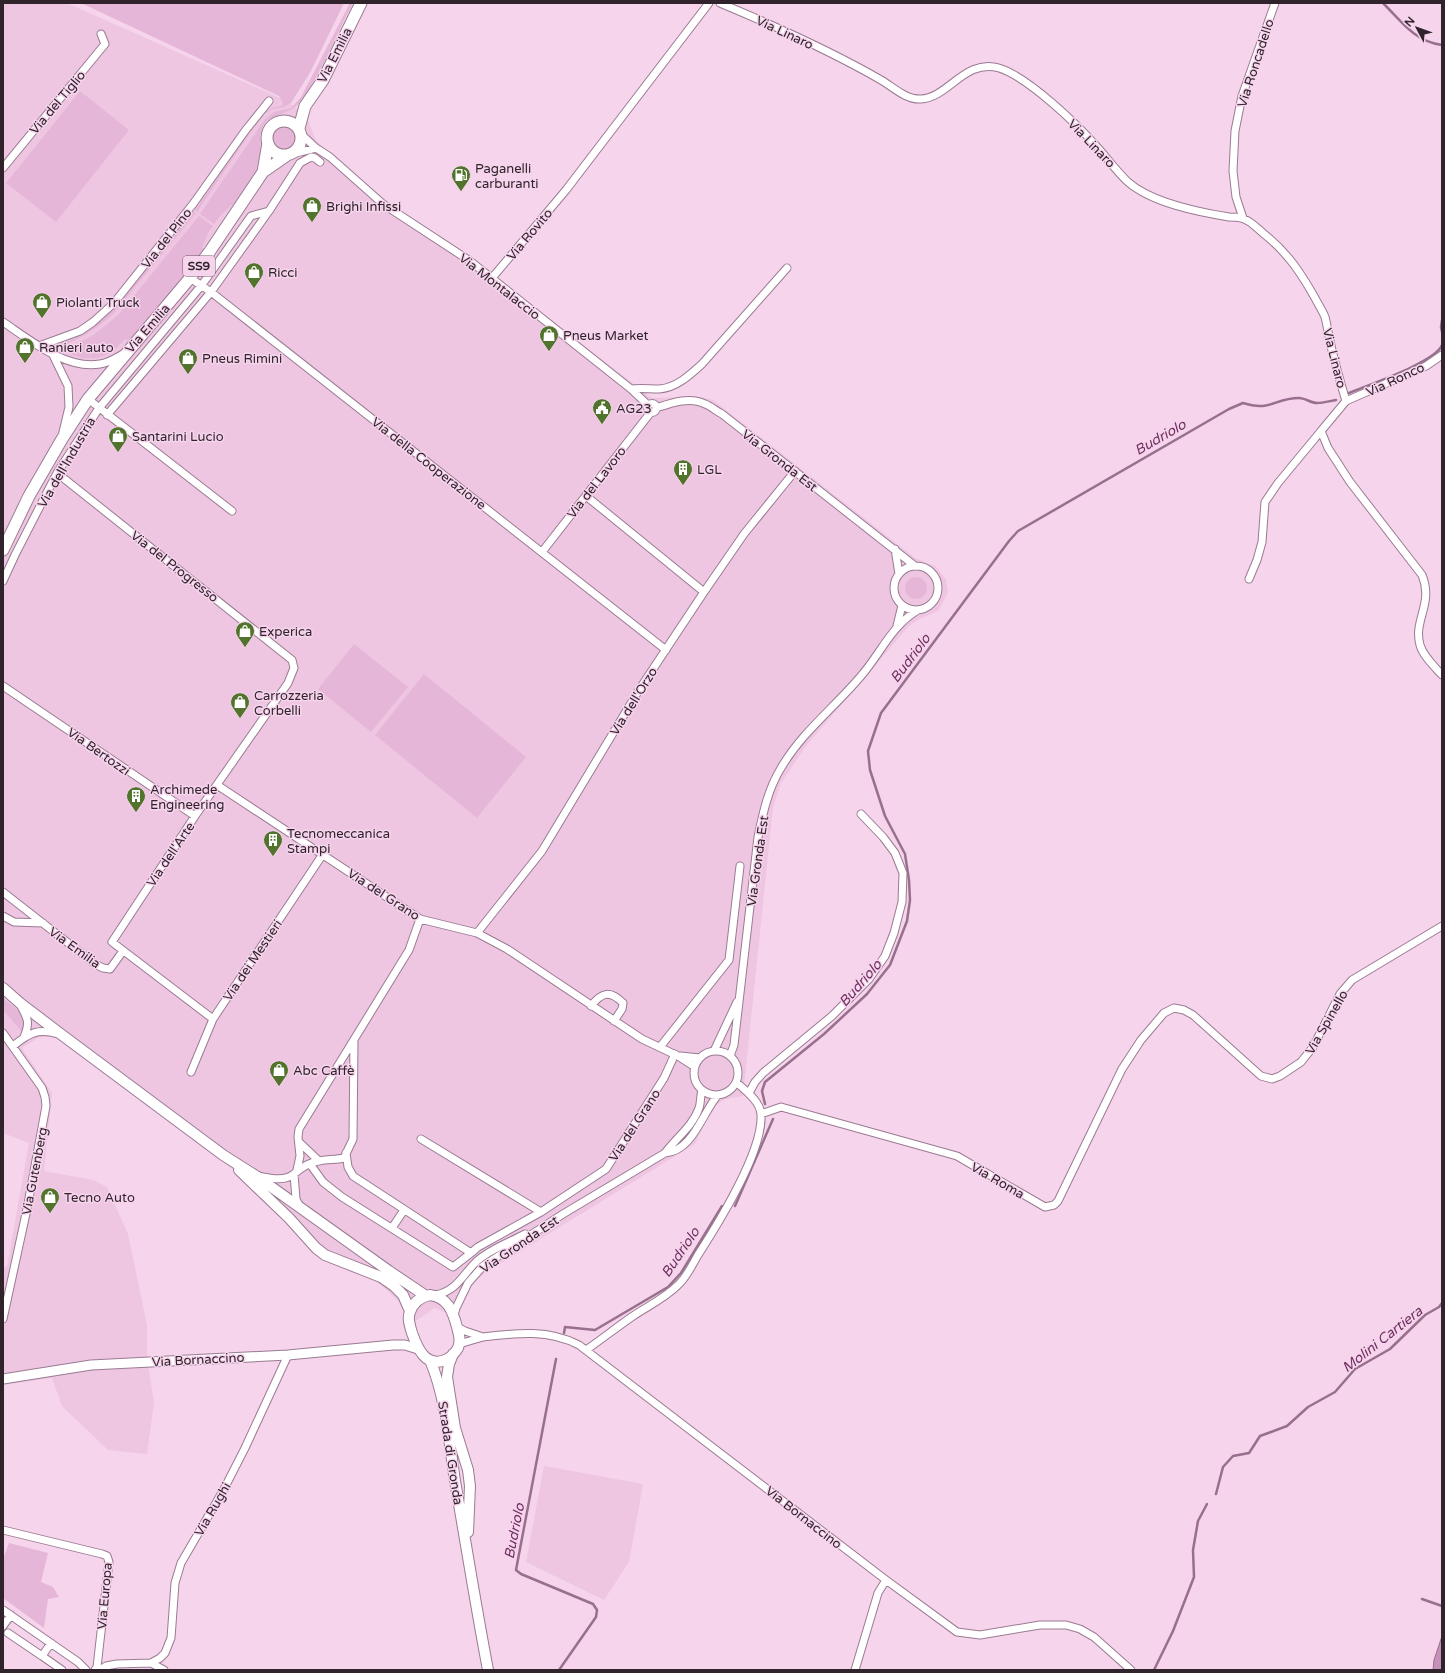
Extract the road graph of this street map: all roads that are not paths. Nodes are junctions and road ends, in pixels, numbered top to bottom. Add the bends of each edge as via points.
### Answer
1 (361, 3) edge
2 (709, 3) edge
3 (720, 3) edge
4 (1275, 3) edge
5 (101, 34) dead end
6 (269, 101) dead end
7 (305, 106) junction
8 (283, 121) junction
9 (300, 131) junction
10 (268, 143) junction
11 (316, 148) junction
12 (289, 155) junction
13 (320, 162) dead end
14 (3, 168) edge
15 (263, 172) junction
16 (269, 211) junction
17 (1243, 218) junction
18 (229, 247) junction
19 (238, 254) junction
20 (787, 268) dead end
21 (190, 278) junction
22 (492, 278) junction
23 (201, 286) junction
24 (211, 292) junction
25 (175, 317) junction
26 (3, 322) edge
27 (184, 324) junction
28 (40, 346) junction
29 (126, 353) junction
30 (53, 354) junction
31 (143, 355) junction
32 (1442, 355) edge
33 (151, 362) junction
34 (631, 389) junction
35 (88, 399) junction
36 (1346, 401) junction
37 (98, 408) junction
38 (652, 408) junction
39 (108, 414) junction
40 (1321, 431) junction
41 (62, 439) junction
42 (795, 471) junction
43 (57, 473) junction
44 (586, 496) junction
45 (232, 511) dead end
46 (894, 549) junction
47 (3, 550) edge
48 (542, 552) junction
49 (15, 555) junction
50 (915, 566) junction
51 (899, 574) junction
52 (1249, 579) dead end
53 (3, 581) edge
54 (704, 592) junction
55 (902, 605) junction
56 (918, 610) junction
57 (897, 626) junction
58 (666, 650) junction
59 (292, 660) joint
60 (1442, 675) edge
61 (3, 686) edge
62 (217, 785) junction
63 (861, 814) dead end
64 (195, 816) junction
65 (323, 854) junction
66 (740, 866) dead end
67 (3, 892) edge
68 (3, 916) edge
69 (420, 919) junction
70 (43, 923) junction
71 (1442, 926) edge
72 (477, 933) junction
73 (123, 950) junction
74 (3, 988) edge
75 (739, 996) junction
76 (20, 1004) junction
77 (591, 1006) junction
78 (213, 1019) junction
79 (614, 1021) junction
80 (3, 1033) edge
81 (62, 1035) junction
82 (24, 1037) junction
83 (1141, 1040) joint
84 (354, 1041) junction
85 (13, 1046) junction
86 (660, 1048) junction
87 (714, 1051) junction
88 (676, 1055) junction
89 (730, 1056) junction
90 (700, 1058) junction
91 (695, 1067) junction
92 (191, 1072) dead end
93 (736, 1082) junction
94 (702, 1090) junction
95 (748, 1093) junction
96 (718, 1095) junction
97 (761, 1114) junction
98 (421, 1139) dead end
99 (298, 1142) junction
100 (346, 1153) junction
101 (665, 1153) junction
102 (223, 1155) junction
103 (319, 1161) junction
104 (310, 1164) junction
105 (296, 1172) junction
106 (256, 1176) junction
107 (301, 1209) junction
108 (404, 1210) junction
109 (541, 1212) junction
110 (563, 1214) junction
111 (392, 1228) junction
112 (471, 1253) junction
113 (431, 1296) junction
114 (410, 1311) junction
115 (454, 1315) junction
116 (3, 1319) edge
117 (456, 1327) junction
118 (411, 1329) junction
119 (483, 1337) junction
120 (459, 1344) junction
121 (393, 1345) junction
122 (418, 1348) junction
123 (586, 1350) junction
124 (454, 1354) junction
125 (288, 1355) junction
126 (430, 1360) junction
127 (3, 1379) edge
128 (3, 1530) edge
129 (467, 1548) junction
130 (886, 1580) junction
131 (3, 1610) edge
132 (11, 1615) junction
133 (3, 1626) edge
134 (8, 1633) dead end
135 (51, 1643) junction
136 (42, 1656) junction
137 (151, 1663) junction
138 (62, 1670) edge
139 (86, 1670) edge
140 (95, 1670) edge
141 (100, 1670) edge
142 (164, 1670) edge
143 (488, 1670) edge
144 (855, 1670) edge
145 (1131, 1670) edge

1 - 7 main road, Via Emilia / SS9 via 323,80
2 - 22 street, Via Rovito via 566,190
3 - 17 street, Via Linaro via 828,51 904,95 922,100 963,75 987,66 1009,72 1021,78 1080,129 1128,182 1147,195 1177,205
4 - 17 street, Via Roncadello via 1242,96 1235,131 1233,171 1236,197
5 - 14 street, Via del Tiglio via 105,44
6 - 28 street, Via del Pino via 193,204 114,303 80,331
7 - 8 main road, Via Emilia / SS9
7 - 9 main road, Via Emilia / SS9
8 - 9 main road via 289,121
8 - 10 main road, Via Emilia / SS9 via 277,122 269,131
9 - 11 street, Via Montalaccio
9 - 12 main road, Via Emilia / SS9 via 300,146
10 - 12 main road via 274,152
10 - 15 main road, Via Emilia / SS9
11 - 12 street
11 - 22 street, Via Montalaccio via 330,157 383,204 448,245
12 - 15 main road, Via Emilia / SS9
13 - 16 street, Via dell'Industria via 315,158 306,158 300,163
15 - 21 main road, Via Emilia / SS9
16 - 18 street, Via dell'Industria via 251,216
16 - 19 street, Via dell'Industria
17 - 36 street, Via Linaro via 1282,250 1300,272 1324,316
18 - 19 street
18 - 23 street, Via dell'Industria
19 - 24 street, Via dell'Industria
20 - 34 street via 702,364 688,376 660,389
21 - 23 street, Via della Cooperazione
21 - 29 main road, Via Emilia / SS9
22 - 34 street, Via Montalaccio
23 - 24 street, Via della Cooperazione
23 - 25 street, Via dell'Industria
24 - 27 street, Via dell'Industria
24 - 48 street, Via della Cooperazione
25 - 27 street
25 - 31 street, Via dell'Industria
26 - 28 street
27 - 33 street, Via dell'Industria
28 - 30 street
29 - 30 street via 102,364 85,366
29 - 35 main road, Via Emilia / SS9
30 - 41 street via 68,386 69,407
31 - 33 street
31 - 37 street, Via dell'Industria
32 - 36 street, Via Ronco via 1426,366
33 - 39 street, Via dell'Industria
34 - 38 street
35 - 37 street
35 - 41 main road, Via Emilia / SS9
36 - 40 street, Via Linaro
37 - 39 street
37 - 43 street, Via dell'Industria
38 - 42 street, Via Gronda Est via 685,400 704,403
38 - 44 street, Via del Lavoro
39 - 45 street
40 - 52 street, Via Linaro via 1265,502 1262,542
40 - 60 street via 1328,448 1350,482 1422,575 1426,584 1426,600 1418,633 1419,639 1424,654
41 - 47 main road, Via Emilia / SS9 via 29,496
42 - 46 street, Via Gronda Est
42 - 54 street, Via dell'Orzo via 744,534
43 - 49 street, Via dell'Industria
43 - 59 street, Via del Progresso
44 - 48 street, Via del Lavoro
44 - 54 street
46 - 50 street, Via Gronda Est
46 - 51 street
47 - 49 street
48 - 58 street, Via della Cooperazione
49 - 53 street, Via dell'Industria
50 - 51 street
50 - 56 street, Via Gronda Est via 930,571 938,584 938,591 931,604
51 - 55 street via 895,593
54 - 58 street, Via dell'Orzo
55 - 56 street
55 - 57 street, Via Gronda Est
56 - 57 street, Via Gronda Est
57 - 75 street, Via Gronda Est via 861,677 793,749 770,790 758,837
58 - 72 street, Via dell'Orzo via 542,851
59 - 62 street, Via dell'Arte via 294,668 288,682
61 - 64 street, Via Bertozzi
62 - 64 street, Via dell'Arte
62 - 65 street, Via del Grano
63 - 95 street via 895,853 903,873 902,902 885,956 869,979 832,1016 762,1074
64 - 73 street, Via dell'Arte via 112,942
65 - 69 street, Via del Grano
65 - 78 street, Via dei Mestieri
66 - 86 street via 729,960
67 - 70 street, Via Emilia
68 - 70 street, Via Emilia via 14,922
69 - 72 street, Via del Grano
69 - 84 street via 409,950
70 - 73 street, Via Emilia via 103,968 110,969
71 - 83 street, Via Spinello via 1352,980 1340,994 1313,1047 1302,1062 1280,1076 1272,1079 1260,1076 1193,1015 1184,1010 1174,1008 1164,1013
72 - 77 street, Via del Grano
73 - 78 street, Via dell'Arte
74 - 76 main road
75 - 87 street, Via Gronda Est
75 - 89 street, Via Gronda Est via 734,1045
76 - 81 main road
76 - 82 street via 28,1021
77 - 79 street, Via del Grano
77 - 79 street via 597,998 604,995 617,997 623,1003
78 - 92 street, Via dei Mestieri
79 - 86 street, Via del Grano
80 - 85 street, Via Gutenberg
81 - 82 street via 39,1031
81 - 102 main road
82 - 85 street
83 - 97 street, Via Roma via 1122,1069 1058,1201 1050,1207 1045,1207 957,1156 781,1106
84 - 99 street via 303,1120
84 - 100 street via 353,1139
85 - 116 street, Via Gutenberg via 42,1088 46,1106
86 - 88 street, Via del Grano
87 - 89 street
87 - 90 street
88 - 90 street
88 - 91 street
88 - 109 street, Via del Grano via 606,1169
89 - 93 street via 738,1068
90 - 91 street
91 - 94 street via 695,1079
93 - 95 street
93 - 96 street, Via Gronda Est via 729,1091
94 - 96 street
94 - 101 street, Via Gronda Est via 699,1109
95 - 97 street
96 - 101 street, Via Gronda Est via 696,1130 680,1149
97 - 123 street via 753,1153 721,1219 679,1284
98 - 109 street
99 - 103 street
99 - 105 street via 300,1156
100 - 103 street via 344,1158
100 - 108 street via 348,1167 353,1176
101 - 110 street, Via Gronda Est
102 - 106 main road
102 - 114 main road via 289,1218 316,1248 325,1255 381,1277 403,1296
103 - 104 street
104 - 105 street
104 - 111 street, Via del Grano via 323,1182 342,1197
105 - 106 street via 279,1179
105 - 107 street via 296,1199
106 - 107 main road
107 - 113 main road via 395,1276
108 - 111 street
108 - 112 street
109 - 112 street, Via del Grano
110 - 113 street, Via Gronda Est via 488,1254 477,1261 450,1290
110 - 115 street, Via Gronda Est via 478,1270 468,1283
111 - 112 street, Via del Grano via 453,1267
113 - 114 main road via 419,1299
113 - 115 main road via 450,1306
114 - 118 main road
115 - 117 main road
117 - 119 street, Via Bornaccino
117 - 120 main road via 460,1338
118 - 121 street via 400,1342
118 - 122 main road
119 - 120 street, Via Bornaccino
119 - 123 street, Via Bornaccino via 542,1333 566,1339
120 - 124 main road
121 - 122 street, Via Bornaccino
121 - 125 street, Via Bornaccino
122 - 126 main road via 424,1357
123 - 130 street, Via Bornaccino
124 - 126 main road via 442,1361
124 - 129 main road, Strada di Gronda via 447,1377 455,1428 468,1470 470,1486
125 - 127 street, Via Bornaccino via 91,1365
125 - 137 street, Via Rughi via 223,1491 181,1563 175,1583 171,1638 163,1655
126 - 129 main road, Strada di Gronda via 441,1391
128 - 140 street, Via Europa via 107,1556 109,1562
129 - 143 main road, Strada di Gronda
130 - 144 street via 878,1593
130 - 145 street, Via Bornaccino via 957,1632 980,1635 1040,1625 1066,1625 1094,1637
131 - 132 street
132 - 133 street
132 - 135 street
134 - 136 street
135 - 136 street
135 - 139 street
136 - 138 street
137 - 141 street via 117,1664
137 - 142 street

